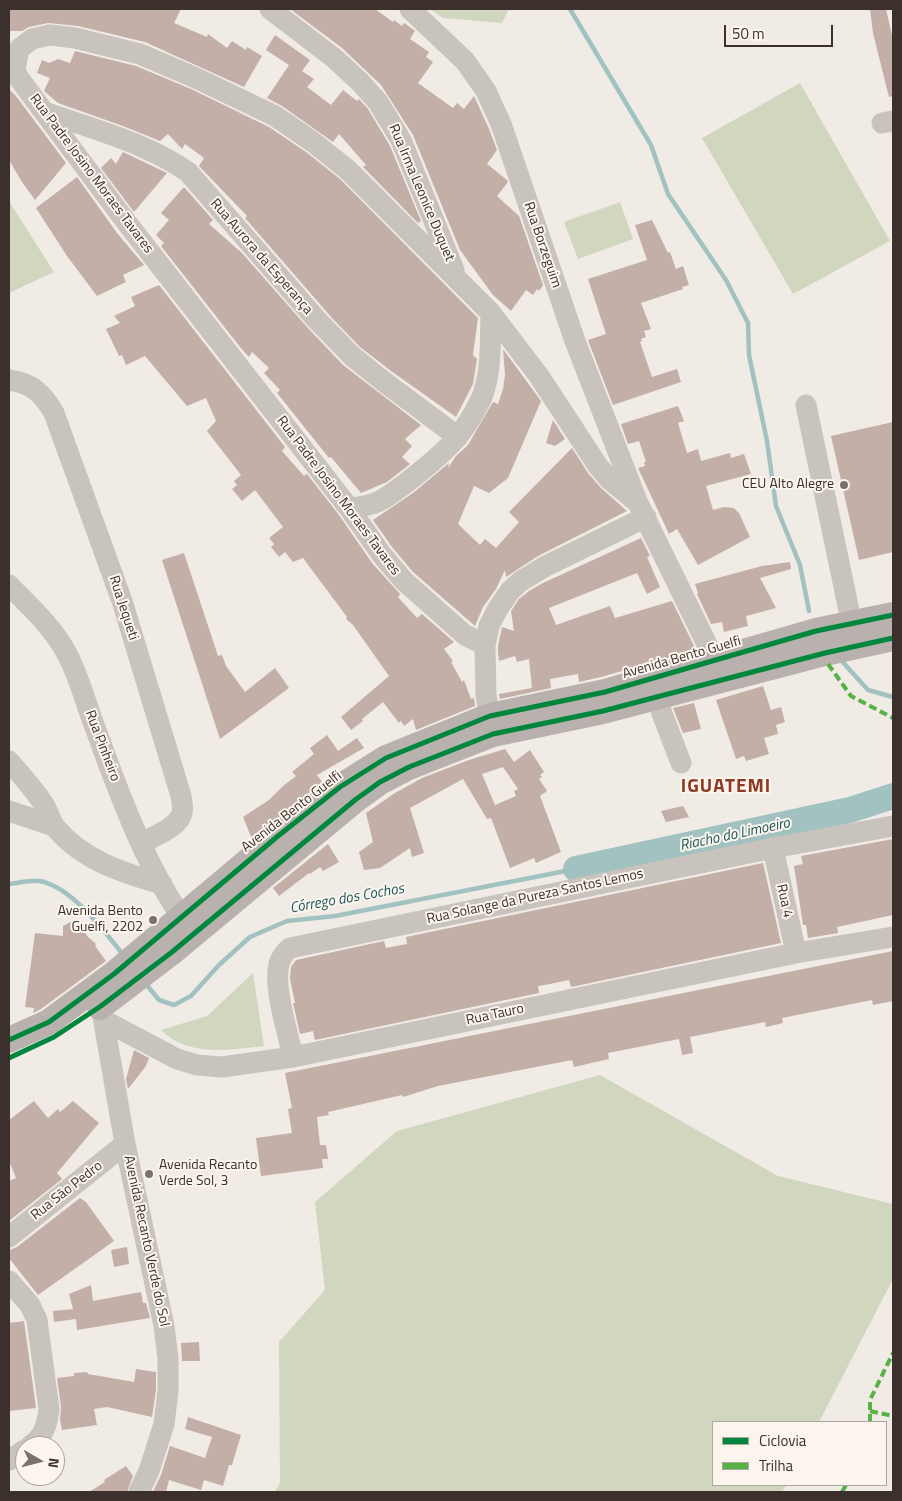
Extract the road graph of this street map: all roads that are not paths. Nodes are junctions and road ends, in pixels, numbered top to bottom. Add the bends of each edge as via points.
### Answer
1 (270, 9) edge
2 (410, 9) edge
3 (45, 112) junction
4 (458, 279) junction
5 (491, 313) junction
6 (9, 380) edge
7 (806, 405) dead end
8 (458, 437) junction
9 (349, 508) junction
10 (642, 510) junction
11 (9, 586) edge
12 (893, 615) edge
13 (852, 625) junction
14 (893, 638) edge
15 (485, 645) junction
16 (719, 669) junction
17 (652, 689) junction
18 (492, 725) junction
19 (9, 761) edge
20 (680, 763) dead end
21 (9, 811) edge
22 (54, 826) junction
23 (893, 826) edge
24 (141, 843) junction
25 (773, 848) junction
26 (162, 884) junction
27 (187, 925) junction
28 (893, 937) edge
29 (796, 953) junction
30 (99, 1006) junction
31 (9, 1040) edge
32 (293, 1057) junction
33 (9, 1058) edge
34 (125, 1144) junction
35 (9, 1237) edge
36 (9, 1280) edge
37 (40, 1436) edge
38 (139, 1492) edge

1 - 4 street, Rua Irma Leonice Duquet via 334,58 378,102 401,140
2 - 10 street, Rua Borzeguim via 465,62 486,91 502,124 575,341
3 - 4 street, Rua Padre Josino Moraes Tavares via 18,77 16,68 19,49 32,39 50,34 140,54 237,96 275,116 313,142 348,170
3 - 8 street, Rua Aurora da Esperança via 151,150 188,172 352,356
3 - 9 street, Rua Padre Josino Moraes Tavares via 127,223
4 - 5 street, Rua Padre Josino Moraes Tavares
5 - 8 street via 487,379 476,409
5 - 10 street, Rua Padre Josino Moraes Tavares via 539,376 598,466
6 - 24 street, Rua Jequeti via 33,388 45,398 54,413 122,601 181,796 182,810 177,821
7 - 13 street
8 - 9 street via 388,496 376,503
9 - 15 street, Rua Padre Josino Moraes Tavares via 404,581 464,635
10 - 15 street via 521,581 497,610
10 - 16 street, Rua Padre Josino Moraes Tavares
11 - 24 street, Rua Pinheiro via 42,619 66,652
12 - 13 main road, Avenida Bento Guelfi
13 - 16 main road, Avenida Bento Guelfi via 816,631
14 - 16 main road, Avenida Bento Guelfi via 825,653
15 - 18 street via 486,695
16 - 17 main road, Avenida Bento Guelfi
17 - 18 main road, Avenida Bento Guelfi via 605,692
17 - 20 street
18 - 27 main road, Avenida Bento Guelfi via 386,758 362,772 278,836
19 - 22 street via 45,804
21 - 22 street
22 - 26 street via 105,866
23 - 25 street, Rua Solange da Pureza Santos Lemos
24 - 26 street, Rua Pinheiro
25 - 29 street, Rua 4
25 - 32 street, Rua Solange da Pureza Santos Lemos via 290,948 279,962 278,985
26 - 27 street, Rua Pinheiro
27 - 30 main road, Avenida Bento Guelfi via 122,980
28 - 29 street, Rua Tauro
29 - 32 street, Rua Tauro
30 - 31 main road, Avenida Bento Guelfi via 49,1022
30 - 32 street, Rua Tauro via 177,1059 197,1066 222,1067
30 - 33 main road, Avenida Bento Guelfi via 54,1037
30 - 34 street, Avenida Recanto Verde do Sol
34 - 35 street, Rua São Pedro
34 - 38 street, Avenida Recanto Verde do Sol via 168,1358 164,1424
36 - 37 street via 30,1305 37,1320 47,1399 47,1423

